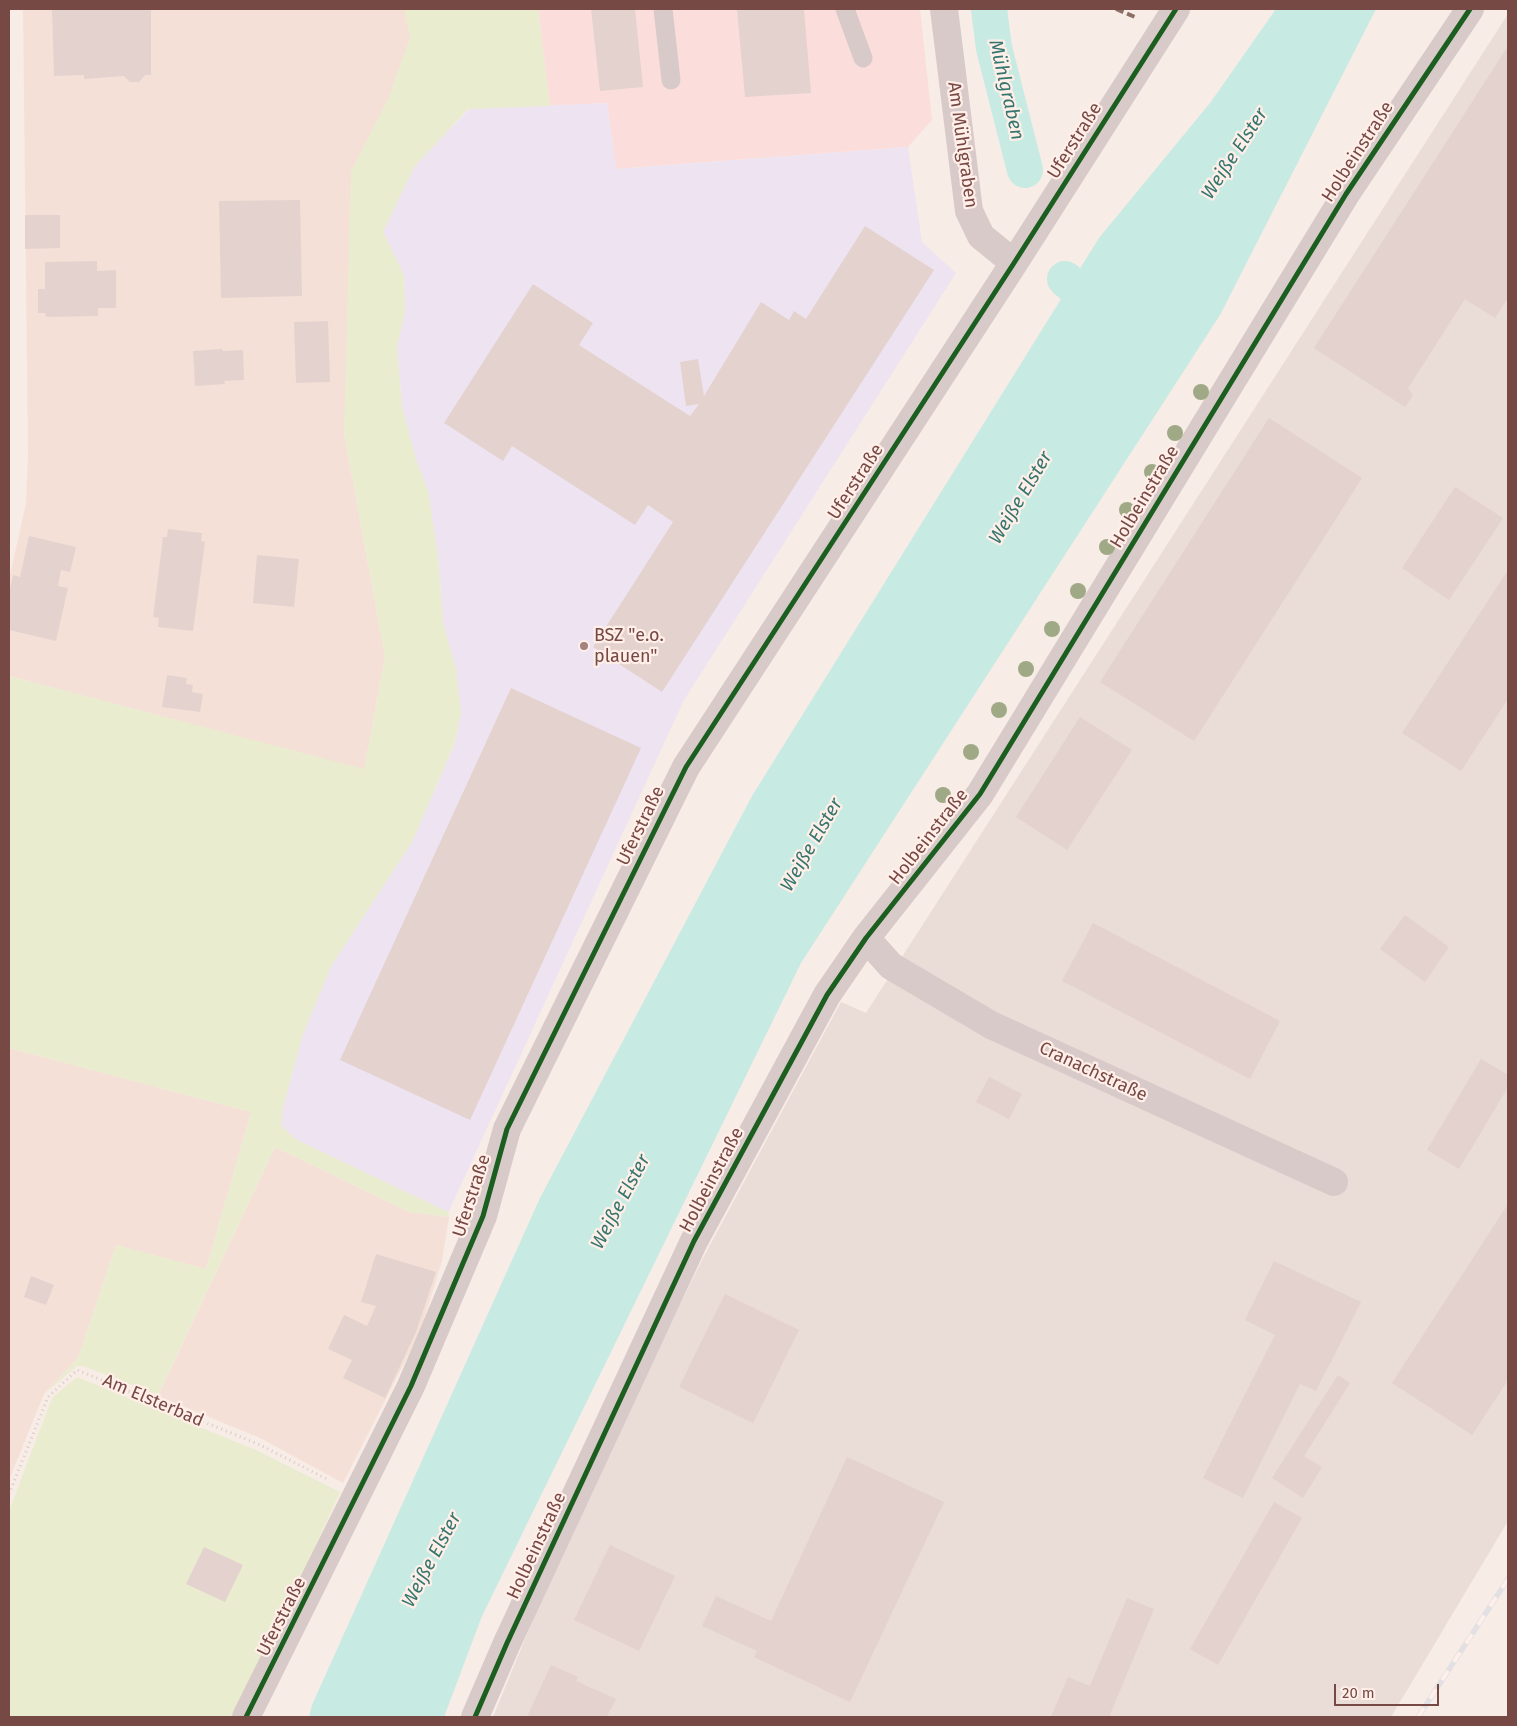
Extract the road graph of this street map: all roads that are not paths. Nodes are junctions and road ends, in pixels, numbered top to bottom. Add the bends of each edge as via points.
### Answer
1 (663, 9) edge
2 (845, 9) edge
3 (944, 9) edge
4 (1176, 9) edge
5 (1470, 9) edge
6 (863, 58) dead end
7 (671, 80) dead end
8 (1014, 263) junction
9 (866, 938) junction
10 (1334, 1182) dead end
11 (246, 1717) edge
12 (475, 1717) edge

1 - 7 lane
2 - 6 lane
3 - 8 street, Am Mühlgraben via 969,211 981,236
4 - 8 street, Uferstraße
5 - 9 street, Holbeinstraße via 1346,194 980,794
8 - 11 street, Uferstraße via 686,767 507,1130 483,1216 411,1386
9 - 10 street, Cranachstraße via 891,966 991,1025
9 - 12 street, Holbeinstraße via 827,995 694,1241 506,1643

